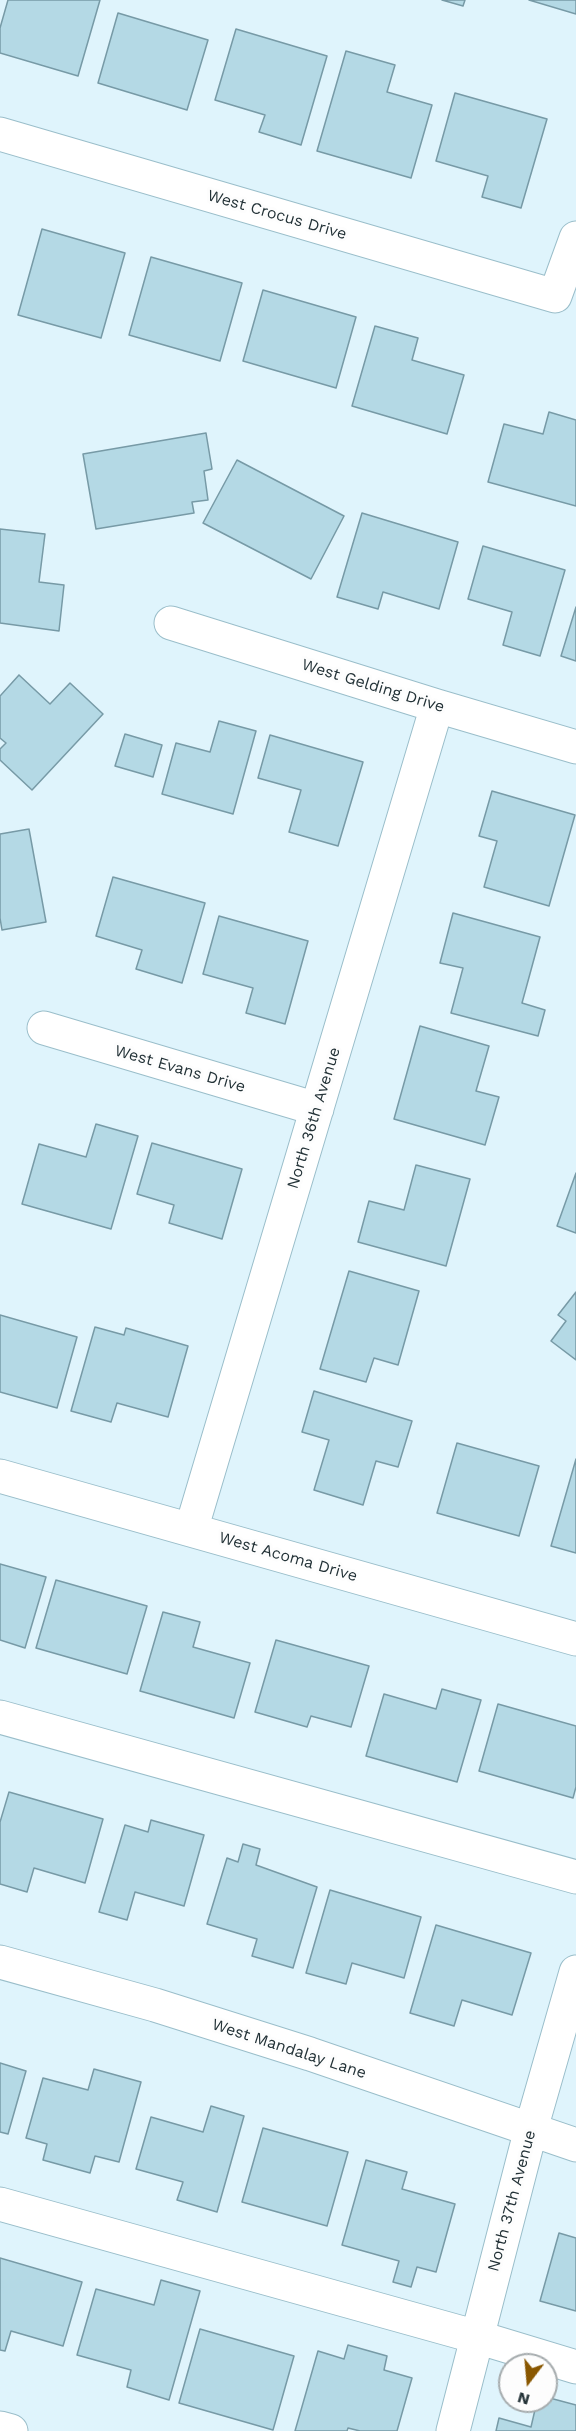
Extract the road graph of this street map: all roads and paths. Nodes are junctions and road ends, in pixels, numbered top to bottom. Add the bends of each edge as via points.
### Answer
1 (0, 134) edge
2 (576, 238) edge
3 (171, 623) dead end
4 (437, 706) junction
5 (576, 747) edge
6 (44, 1028) dead end
7 (317, 1109) junction
8 (0, 1476) edge
9 (191, 1530) junction
10 (576, 1639) edge
11 (0, 1717) edge
12 (576, 1877) edge
13 (0, 1962) edge
14 (576, 1972) edge
15 (531, 2129) junction
16 (576, 2145) edge
17 (0, 2204) edge
18 (477, 2337) junction
19 (576, 2367) edge
20 (0, 2428) edge
21 (11, 2431) edge
22 (453, 2431) edge

1 - 2 street, West Crocus Drive via 555,296
3 - 4 street, West Gelding Drive
4 - 5 street, West Gelding Drive
4 - 7 street, North 36th Avenue
6 - 7 street, West Evans Drive
7 - 9 street, North 36th Avenue
8 - 9 street, West Acoma Drive
9 - 10 street, West Acoma Drive
11 - 12 street
13 - 15 street, West Mandalay Lane via 166,2008
14 - 15 street, North 37th Avenue
15 - 16 street, West Mandalay Lane
15 - 18 street, North 37th Avenue
17 - 18 street
18 - 19 street
18 - 22 street, North 37th Avenue
20 - 21 street

